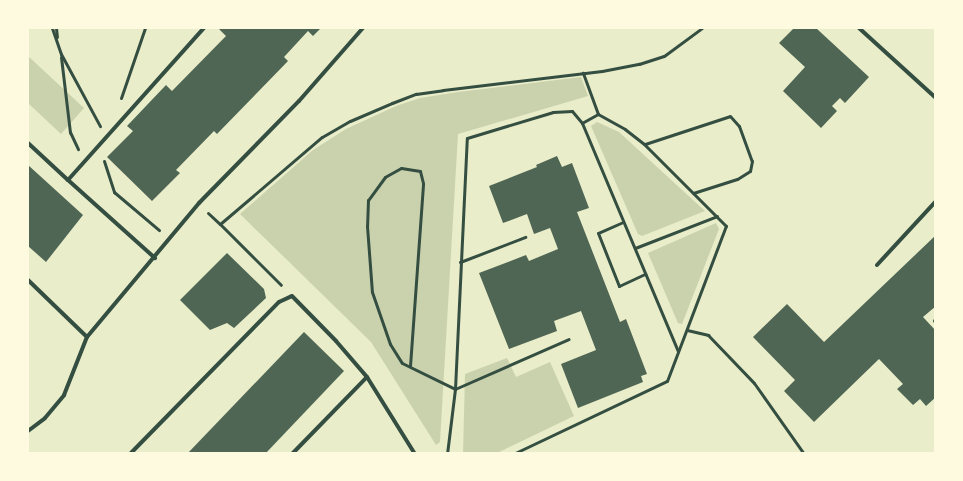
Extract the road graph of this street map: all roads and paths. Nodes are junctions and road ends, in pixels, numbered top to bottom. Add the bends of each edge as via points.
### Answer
1 (56, 28) edge
2 (145, 28) edge
3 (204, 28) edge
4 (364, 28) edge
5 (702, 28) edge
6 (859, 28) edge
7 (58, 45) dead end
8 (61, 54) dead end
9 (583, 73) junction
10 (936, 98) edge
11 (120, 103) dead end
12 (598, 114) junction
13 (582, 123) junction
14 (28, 143) edge
15 (644, 144) junction
16 (70, 179) junction
17 (693, 193) junction
18 (936, 201) edge
19 (199, 203) junction
20 (717, 216) junction
21 (623, 222) junction
22 (220, 224) junction
23 (525, 237) dead end
24 (635, 248) junction
25 (155, 258) junction
26 (460, 262) junction
27 (877, 265) dead end
28 (645, 274) junction
29 (28, 280) edge
30 (292, 296) junction
31 (686, 330) junction
32 (87, 336) junction
33 (569, 339) dead end
34 (678, 352) junction
35 (410, 366) junction
36 (367, 377) junction
37 (455, 389) junction
38 (28, 431) edge
39 (130, 454) edge
40 (292, 454) edge
41 (415, 454) edge
42 (447, 454) edge
43 (513, 454) edge
44 (804, 454) edge

1 - 7 path
2 - 11 path
3 - 16 lane
4 - 19 lane via 299,102
5 - 9 path via 664,56 639,64
6 - 10 lane
8 - 16 path via 70,132 78,149
9 - 12 path
9 - 22 path via 416,94 392,103 322,137
12 - 13 path
12 - 15 path
13 - 21 path
13 - 26 path via 572,111 553,112 467,138
14 - 16 lane
15 - 17 path
15 - 17 path via 730,116 739,126 752,162 750,171 737,179
16 - 25 lane
17 - 20 path
18 - 27 lane
19 - 22 path
19 - 25 lane
20 - 24 path
20 - 31 path via 726,226
21 - 24 path
21 - 28 path via 598,233 619,286
22 - 30 path
23 - 26 path
24 - 28 path
25 - 32 lane
26 - 37 path
28 - 34 path
29 - 32 lane
30 - 36 lane
30 - 39 lane via 267,313
31 - 34 path
31 - 44 path via 708,335 754,383
32 - 38 lane via 64,395 45,418
33 - 37 path
34 - 43 path via 667,381
35 - 35 path via 402,362 390,344 372,292 367,226 368,200 385,177 401,168 420,171 423,183
35 - 37 path
36 - 40 lane
36 - 41 lane
37 - 42 path

